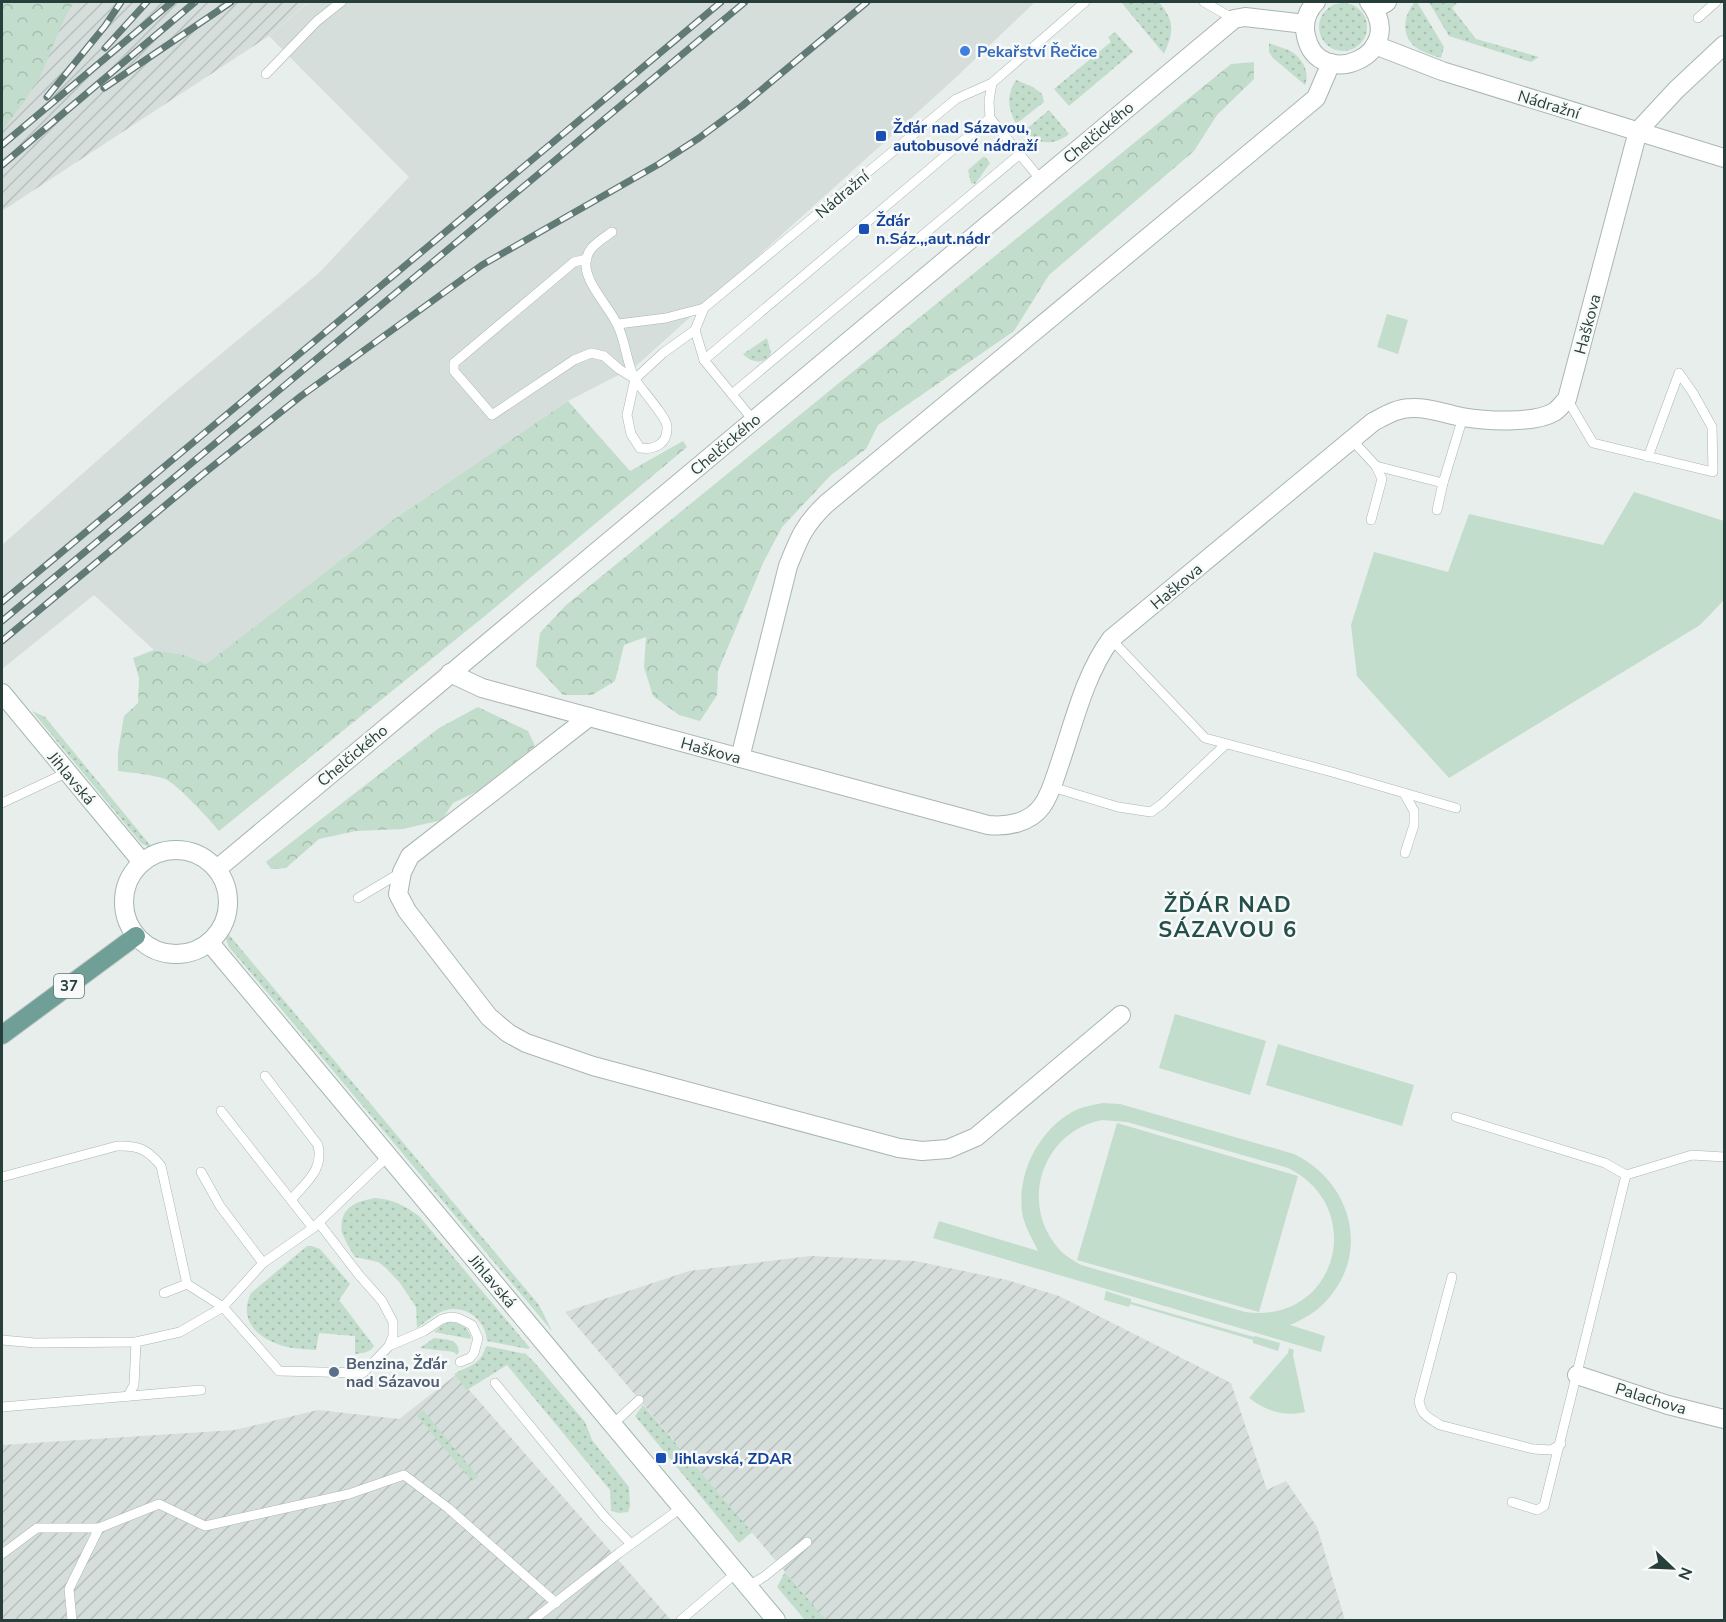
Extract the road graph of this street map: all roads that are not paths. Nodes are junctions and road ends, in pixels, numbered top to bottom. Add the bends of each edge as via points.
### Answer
1 (341, 2) edge
2 (1085, 2) edge
3 (1204, 2) edge
4 (1316, 2) edge
5 (1716, 2) edge
6 (1377, 4) edge
7 (1698, 18) dead end
8 (1234, 19) junction
9 (1305, 24) junction
10 (1375, 45) junction
11 (1725, 45) edge
12 (1330, 63) junction
13 (266, 74) dead end
14 (992, 83) junction
15 (990, 118) junction
16 (1638, 131) junction
17 (1020, 154) junction
18 (1725, 158) edge
19 (1041, 180) junction
20 (612, 232) dead end
21 (587, 258) junction
22 (704, 308) junction
23 (618, 324) junction
24 (695, 330) junction
25 (704, 360) junction
26 (635, 379) junction
27 (732, 394) junction
28 (1567, 399) junction
29 (1463, 417) junction
30 (753, 420) junction
31 (1352, 440) junction
32 (1647, 457) junction
33 (1376, 466) junction
34 (1443, 483) junction
35 (1437, 510) dead end
36 (1371, 520) dead end
37 (1112, 639) junction
38 (450, 673) junction
39 (2, 693) edge
40 (589, 717) junction
41 (1226, 744) junction
42 (740, 758) junction
43 (68, 772) junction
44 (1052, 787) junction
45 (1404, 793) junction
46 (2, 803) edge
47 (1456, 808) dead end
48 (1405, 854) dead end
49 (142, 862) junction
50 (217, 869) junction
51 (402, 872) junction
52 (358, 898) dead end
53 (136, 936) junction
54 (210, 943) junction
55 (1121, 1015) dead end
56 (2, 1035) edge
57 (265, 1076) dead end
58 (221, 1111) dead end
59 (1456, 1117) dead end
60 (388, 1156) junction
61 (1725, 1157) edge
62 (201, 1172) dead end
63 (1626, 1175) junction
64 (2, 1177) edge
65 (291, 1200) junction
66 (316, 1225) junction
67 (263, 1263) junction
68 (1452, 1277) dead end
69 (187, 1284) junction
70 (164, 1293) dead end
71 (223, 1307) junction
72 (2, 1340) edge
73 (136, 1342) junction
74 (389, 1346) junction
75 (460, 1362) dead end
76 (1577, 1375) junction
77 (495, 1383) dead end
78 (201, 1390) dead end
79 (128, 1396) junction
80 (639, 1400) dead end
81 (2, 1407) edge
82 (1725, 1419) edge
83 (612, 1425) junction
84 (1561, 1443) junction
85 (1512, 1502) dead end
86 (681, 1508) junction
87 (99, 1528) junction
88 (807, 1542) dead end
89 (631, 1544) junction
90 (2, 1554) edge
91 (736, 1573) junction
92 (747, 1587) junction
93 (556, 1603) junction
94 (72, 1620) edge
95 (533, 1620) edge
96 (681, 1620) edge
97 (776, 1620) edge

1 - 13 lane
2 - 14 lane, Nádražní
3 - 8 lane
4 - 9 street
5 - 7 lane
6 - 10 street via 1380,27
8 - 9 street
8 - 19 street, Chelčického
9 - 12 street via 1311,48
10 - 12 street via 1356,62
10 - 16 street, Nádražní via 1442,71
11 - 16 street
12 - 42 street via 1316,98 810,519 788,566
14 - 15 lane
14 - 22 lane, Nádražní via 956,99
15 - 17 lane
15 - 25 lane
16 - 18 street, Nádražní
16 - 28 street, Haškova
17 - 19 lane
17 - 27 lane
19 - 30 street, Chelčického
20 - 21 lane via 593,245
21 - 23 lane via 586,267 595,290
21 - 26 lane via 574,262 454,363 454,371 492,415 574,360 591,353 604,356
22 - 23 lane
22 - 24 lane, Nádražní
23 - 26 lane
24 - 25 lane
24 - 26 lane
25 - 27 lane
26 - 26 lane via 667,424 661,444 651,450 640,448 631,434 627,415
27 - 30 lane
28 - 29 street, Haškova via 1556,411 1542,417 1506,421
28 - 32 lane via 1593,443
29 - 31 street, Haškova via 1430,409 1393,411
29 - 34 lane
30 - 38 street, Chelčického
31 - 33 lane
31 - 37 street, Haškova
32 - 32 lane via 1713,472 1712,428 1679,373
33 - 34 lane
33 - 36 lane via 1382,480
34 - 35 lane
37 - 41 lane via 1205,738
37 - 44 street, Haškova via 1091,672
38 - 40 street, Haškova via 482,688
38 - 50 street, Chelčického
39 - 43 street, Jihlavská
40 - 42 street, Haškova
40 - 51 street via 410,856
41 - 44 lane via 1151,812 1118,807
41 - 45 lane
42 - 44 street, Haškova via 996,826 1027,819 1042,807
43 - 46 lane
43 - 49 street, Jihlavská
45 - 47 lane
45 - 48 lane via 1414,811
49 - 50 street via 159,853 178,850 196,854
49 - 53 street via 130,878 124,898 126,918
50 - 54 street via 226,887 228,907 222,927
51 - 52 lane
51 - 55 street via 398,894 406,911 489,1017 526,1043 593,1066 899,1148 948,1149 976,1137
53 - 54 street via 153,949 175,955
53 - 56 main road, 37
54 - 60 street, Jihlavská
57 - 65 lane via 318,1145 321,1157 317,1169
58 - 65 lane
59 - 63 lane via 1605,1163
60 - 66 lane
60 - 83 street, Jihlavská
61 - 63 lane via 1692,1155
62 - 67 lane via 220,1206
63 - 76 lane
64 - 69 lane via 117,1146 144,1150 161,1166
65 - 66 lane
66 - 67 lane
66 - 74 lane via 382,1301 393,1322
67 - 71 lane
68 - 84 lane via 1419,1401 1421,1411 1440,1425 1533,1449 1551,1450
69 - 70 lane
69 - 71 lane
71 - 73 lane via 180,1332
71 - 74 lane via 279,1371 363,1373
72 - 73 lane
73 - 79 lane via 134,1385
74 - 75 lane via 442,1319 458,1318 472,1325 478,1338 470,1359
76 - 82 street, Palachova
76 - 84 lane
77 - 89 lane
78 - 79 lane
79 - 81 lane
80 - 83 lane
83 - 86 street, Jihlavská
84 - 85 lane via 1544,1506 1538,1510
86 - 89 lane
86 - 91 street, Jihlavská
87 - 90 lane via 37,1528
87 - 93 lane via 159,1504 205,1526 349,1494 404,1475 448,1508
87 - 94 lane via 69,1589
88 - 92 lane
89 - 93 lane
91 - 92 street, Jihlavská
91 - 96 lane
92 - 97 street, Jihlavská
93 - 95 lane

